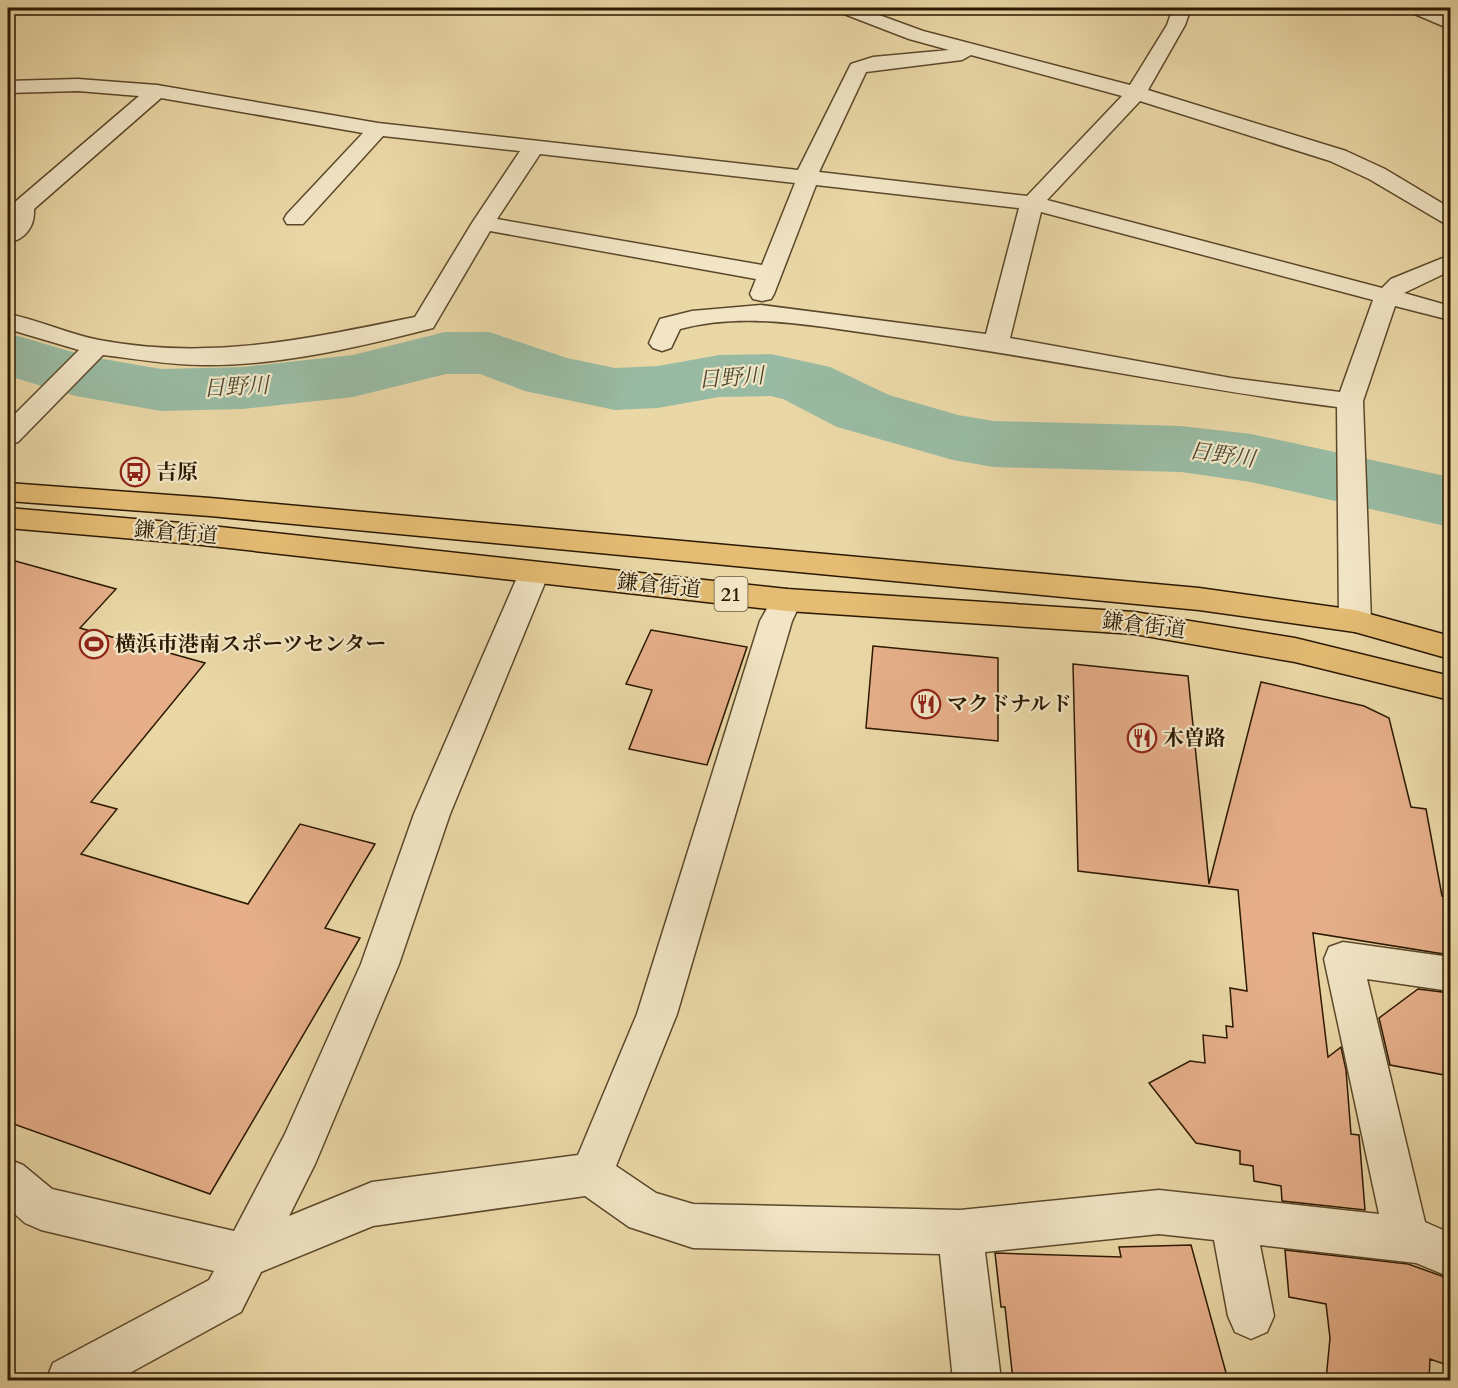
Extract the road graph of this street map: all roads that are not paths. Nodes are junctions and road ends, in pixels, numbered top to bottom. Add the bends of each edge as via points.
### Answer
1 (845, 8) edge
2 (1182, 8) edge
3 (1416, 8) edge
4 (1450, 24) edge
5 (975, 51) junction
6 (8, 87) edge
7 (157, 91) junction
8 (1136, 93) junction
9 (378, 129) junction
10 (533, 148) junction
11 (807, 176) junction
12 (1032, 203) junction
13 (1450, 217) edge
14 (295, 219) dead end
15 (483, 223) junction
16 (8, 236) edge
17 (1450, 262) edge
18 (771, 274) junction
19 (1386, 297) junction
20 (755, 312) junction
21 (1450, 313) edge
22 (8, 321) edge
23 (662, 343) dead end
24 (996, 343) junction
25 (93, 351) junction
26 (1350, 401) junction
27 (8, 436) edge
28 (8, 492) edge
29 (8, 518) edge
30 (534, 573) junction
31 (787, 600) junction
32 (1355, 621) junction
33 (1450, 648) edge
34 (1450, 688) edge
35 (1450, 974) edge
36 (591, 1174) junction
37 (8, 1180) edge
38 (1233, 1221) junction
39 (960, 1232) junction
40 (1407, 1240) junction
41 (1450, 1255) edge
42 (246, 1256) junction
43 (1251, 1316) dead end
44 (70, 1380) edge
45 (977, 1380) edge

1 - 5 street via 916,35
2 - 8 street
3 - 4 street
5 - 8 street
5 - 11 street via 858,68
6 - 7 street via 78,85
7 - 9 street
7 - 16 street via 23,207 23,223
8 - 12 street
8 - 13 street via 1338,156
9 - 10 street
9 - 14 street
10 - 11 street
10 - 15 street
11 - 12 street
11 - 18 street
12 - 19 street
12 - 24 street
15 - 18 street
15 - 25 street via 424,323 306,346 220,357
17 - 19 street via 1400,284
18 - 20 street
19 - 21 street
19 - 26 street
20 - 23 street via 669,324
20 - 24 street
22 - 25 street
24 - 26 street via 1231,386
25 - 27 street
26 - 32 street
28 - 32 main road, 鎌倉街道 / 21 via 210,507 1198,599
29 - 30 main road, 鎌倉街道 / 21 via 193,534
30 - 31 main road, 鎌倉街道 / 21
30 - 42 street via 432,814 380,964 300,1149
31 - 34 main road, 鎌倉街道 / 21 via 1134,622 1295,650
31 - 36 street via 776,621 657,1014
32 - 33 main road, 鎌倉街道 / 21
35 - 40 street via 1343,959
36 - 39 street via 645,1212 693,1226
36 - 42 street via 372,1204
37 - 42 street via 41,1208
38 - 39 street via 1159,1212
38 - 40 street
38 - 43 street
39 - 45 street
40 - 41 street
42 - 44 street via 225,1296

